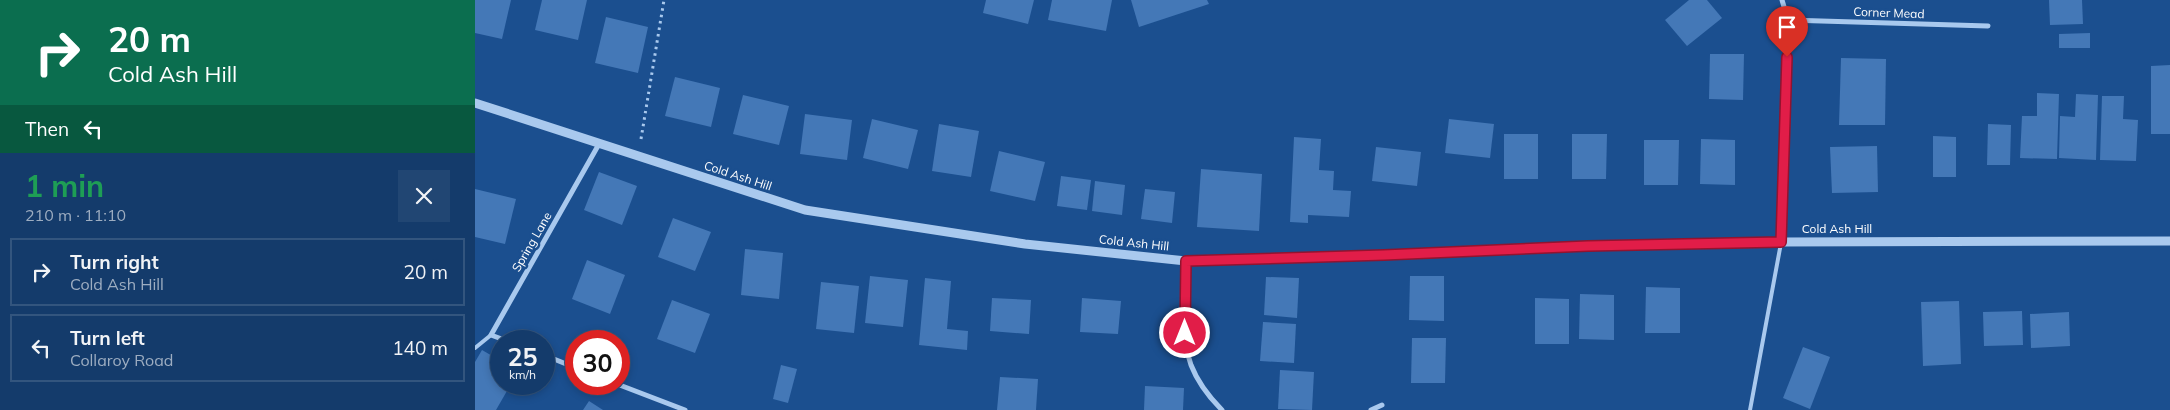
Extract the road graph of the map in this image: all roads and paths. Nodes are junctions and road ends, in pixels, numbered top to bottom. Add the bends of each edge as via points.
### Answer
1 (664, 0) edge
2 (1781, 0) edge
3 (1788, 20) junction
4 (1988, 26) dead end
5 (475, 103) edge
6 (599, 144) junction
7 (638, 157) junction
8 (2170, 241) edge
9 (1781, 242) junction
10 (1186, 261) junction
11 (494, 330) edge
12 (490, 336) edge
13 (475, 348) edge
14 (630, 389) edge
15 (1382, 405) dead end
16 (685, 410) edge
17 (1222, 410) edge
18 (1371, 410) edge
19 (1750, 410) edge

1 - 7 path
2 - 3 street
3 - 4 street, Corner Mead
3 - 9 street
5 - 6 street, Cold Ash Hill
6 - 7 street, Cold Ash Hill
6 - 11 street, Spring Lane
7 - 10 street, Cold Ash Hill via 805,210 1025,244
8 - 9 street, Cold Ash Hill
9 - 10 street, Cold Ash Hill
9 - 19 lane
10 - 17 street via 1185,333 1191,364 1201,385
12 - 13 lane
14 - 16 street
15 - 18 street

